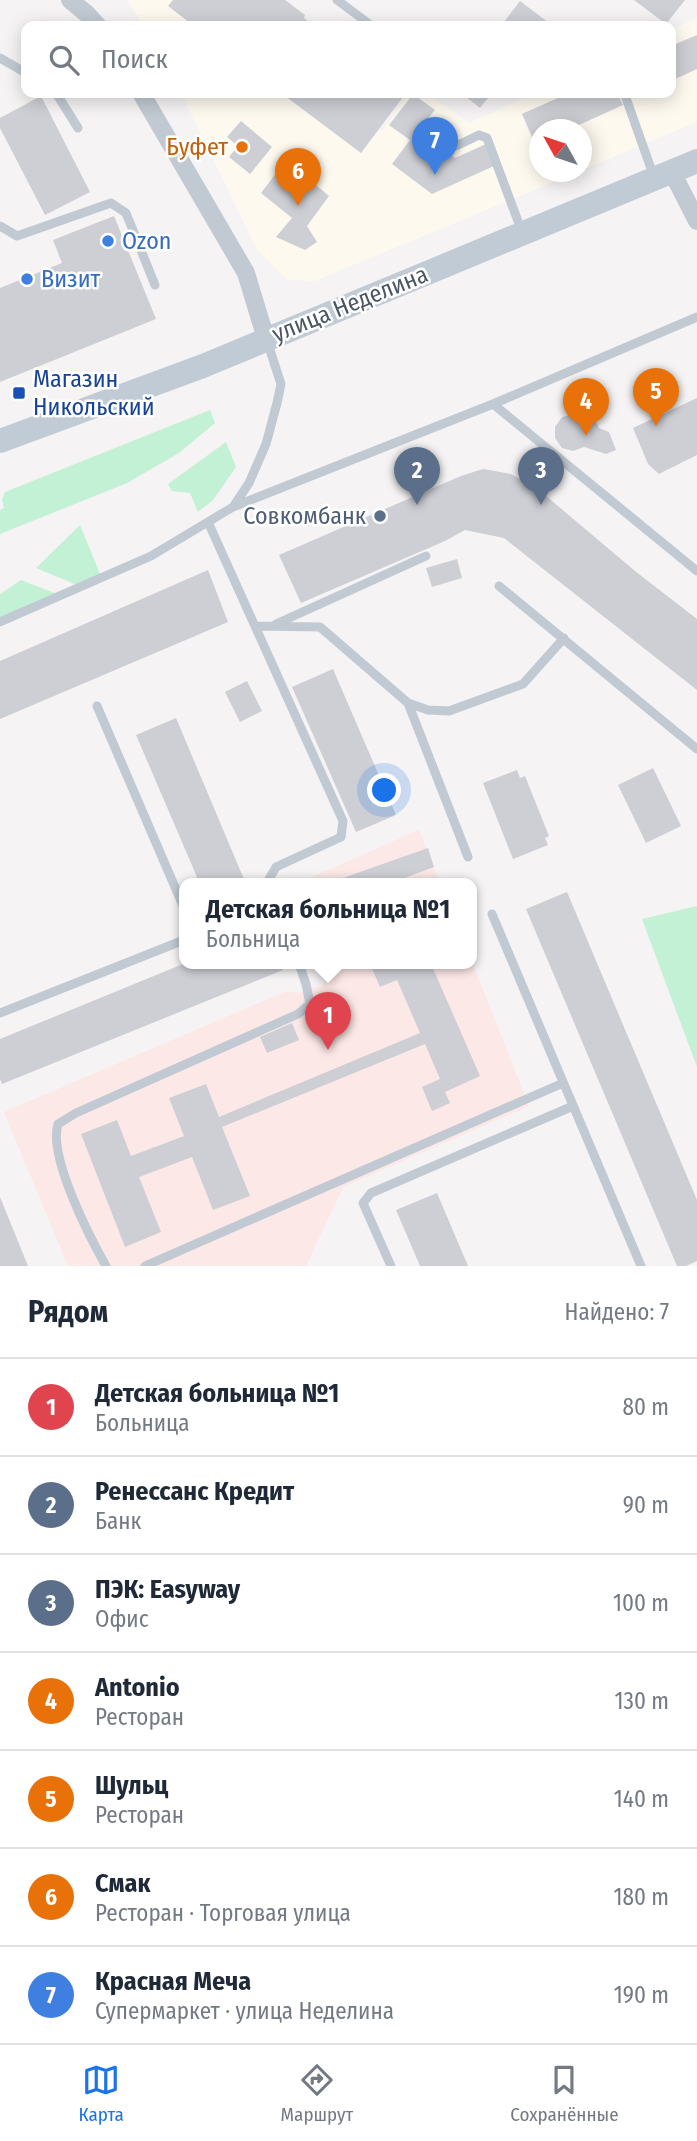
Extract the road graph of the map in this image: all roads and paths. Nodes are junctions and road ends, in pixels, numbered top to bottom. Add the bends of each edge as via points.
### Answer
1 (70, 0) edge
2 (337, 0) edge
3 (94, 13) edge
4 (365, 21) edge
5 (0, 58) edge
6 (21, 70) edge
7 (59, 98) edge
8 (144, 98) edge
9 (626, 98) dead end
10 (429, 126) dead end
11 (78, 128) dead end
12 (697, 161) edge
13 (664, 175) junction
14 (697, 221) edge
15 (0, 226) edge
16 (523, 233) junction
17 (155, 285) dead end
18 (697, 317) edge
19 (266, 339) junction
20 (493, 404) junction
21 (0, 441) edge
22 (233, 508) junction
23 (208, 522) junction
24 (426, 556) dead end
25 (697, 571) edge
26 (499, 586) dead end
27 (0, 622) edge
28 (257, 626) junction
29 (271, 626) junction
30 (564, 638) junction
31 (408, 703) junction
32 (97, 706) dead end
33 (697, 749) edge
34 (468, 857) dead end
35 (270, 878) edge
36 (179, 896) edge
37 (492, 914) dead end
38 (179, 942) edge
39 (301, 969) edge
40 (0, 1013) edge
41 (564, 1083) junction
42 (573, 1106) junction
43 (106, 1266) edge
44 (145, 1266) edge
45 (391, 1266) edge
46 (641, 1266) edge

1 - 3 street
2 - 4 lane
5 - 6 lane
7 - 11 lane
8 - 19 street via 246,273
9 - 13 lane
10 - 16 lane via 456,146 479,135 487,138
12 - 13 main road, улица Неделина
13 - 14 street
13 - 16 main road, улица Неделина
15 - 17 lane via 17,236 111,203 126,213
16 - 19 main road, улица Неделина
18 - 20 lane
19 - 21 main road, улица Неделина
19 - 22 lane via 281,384 266,444
20 - 22 lane
20 - 25 lane
22 - 23 lane
23 - 27 lane via 151,556
23 - 28 lane
24 - 29 lane
26 - 30 lane
28 - 29 lane
28 - 35 lane via 343,821 341,837 276,867
29 - 31 lane via 320,627
30 - 31 lane via 523,684 449,711
30 - 33 lane
31 - 34 lane
32 - 36 lane
37 - 41 lane
38 - 40 lane
39 - 43 lane via 310,1004 298,1014 58,1124 55,1135 61,1164
41 - 42 lane
41 - 44 lane
42 - 45 lane via 371,1193 363,1203
42 - 46 lane

